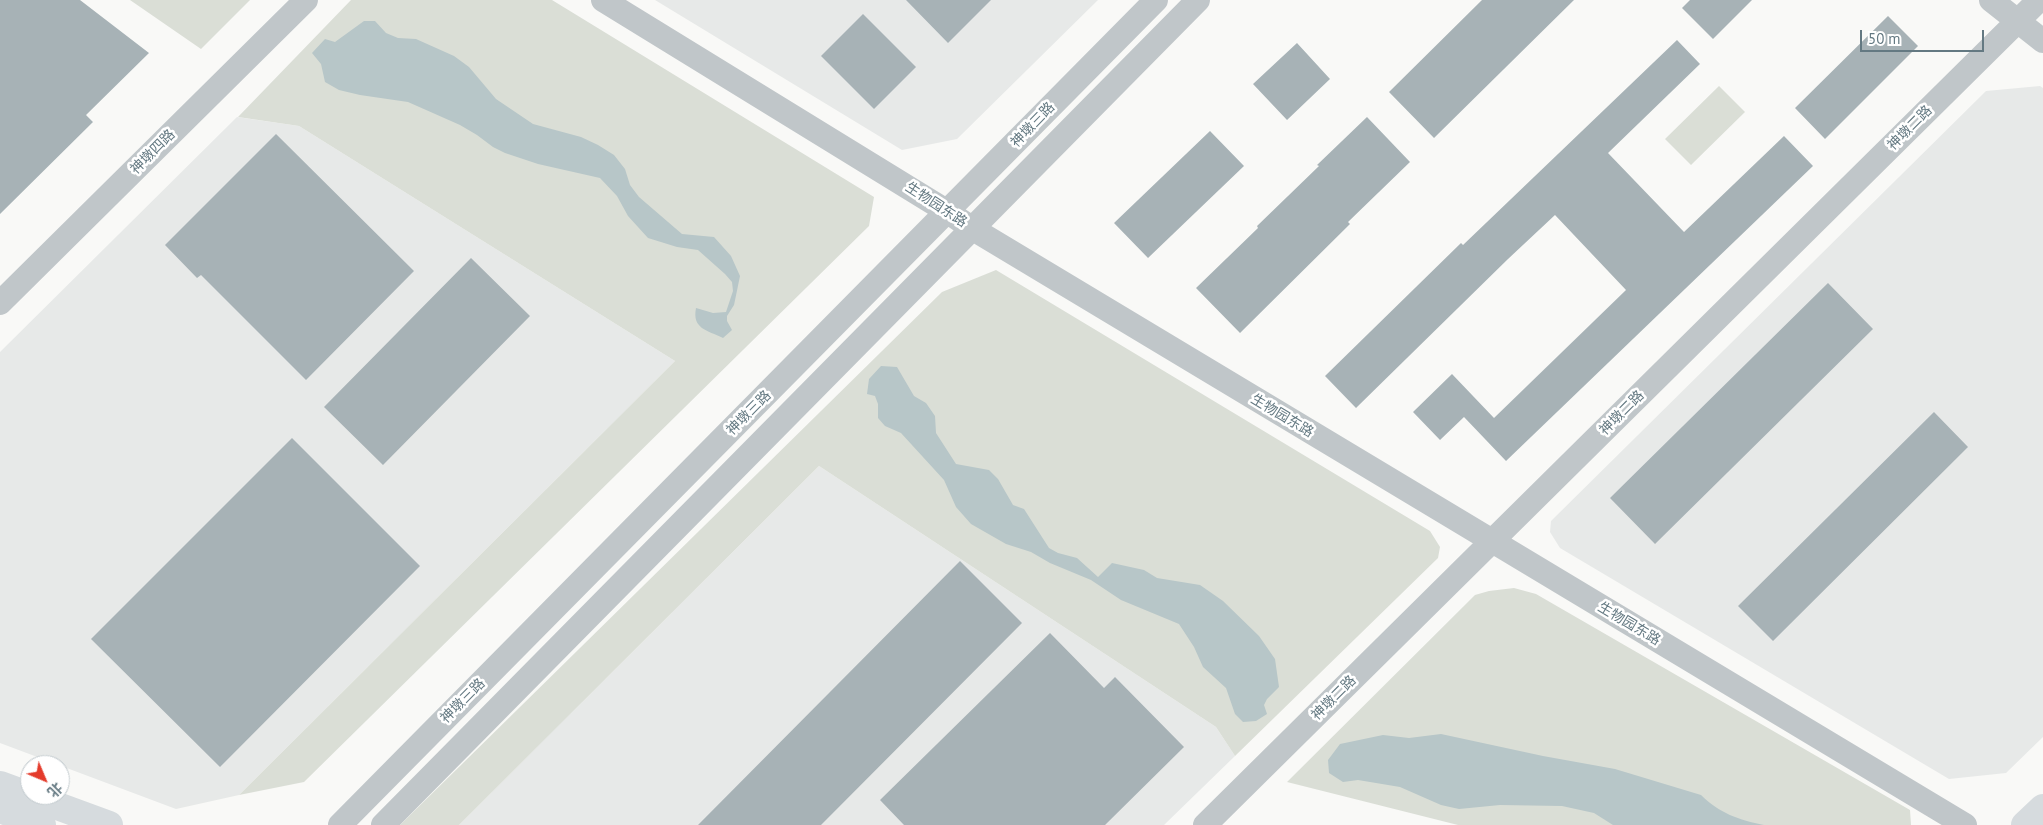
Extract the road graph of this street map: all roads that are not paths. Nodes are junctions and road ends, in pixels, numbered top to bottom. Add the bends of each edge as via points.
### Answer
1 (306, 0) edge
2 (603, 0) edge
3 (1156, 0) edge
4 (1198, 0) edge
5 (1991, 0) edge
6 (2037, 3) edge
7 (2018, 21) junction
8 (2043, 41) edge
9 (948, 212) junction
10 (973, 229) junction
11 (0, 303) edge
12 (1492, 542) junction
13 (0, 785) edge
14 (2043, 808) edge
15 (0, 809) edge
16 (42, 825) edge
17 (109, 825) edge
18 (340, 825) edge
19 (383, 825) edge
20 (1205, 825) edge
21 (1965, 825) edge
22 (2025, 825) edge

1 - 11 street, 神墩四路
2 - 9 street, 生物园东路
3 - 9 street, 神墩三路
4 - 10 street
5 - 7 street
6 - 7 street, 神墩二路
7 - 8 street
7 - 12 street, 神墩二路
9 - 10 street, 生物园东路
9 - 18 street, 神墩三路
10 - 12 street, 生物园东路
10 - 19 street
12 - 20 street, 神墩二路
12 - 21 street, 生物园东路
13 - 17 main road
14 - 22 main road
15 - 16 main road

